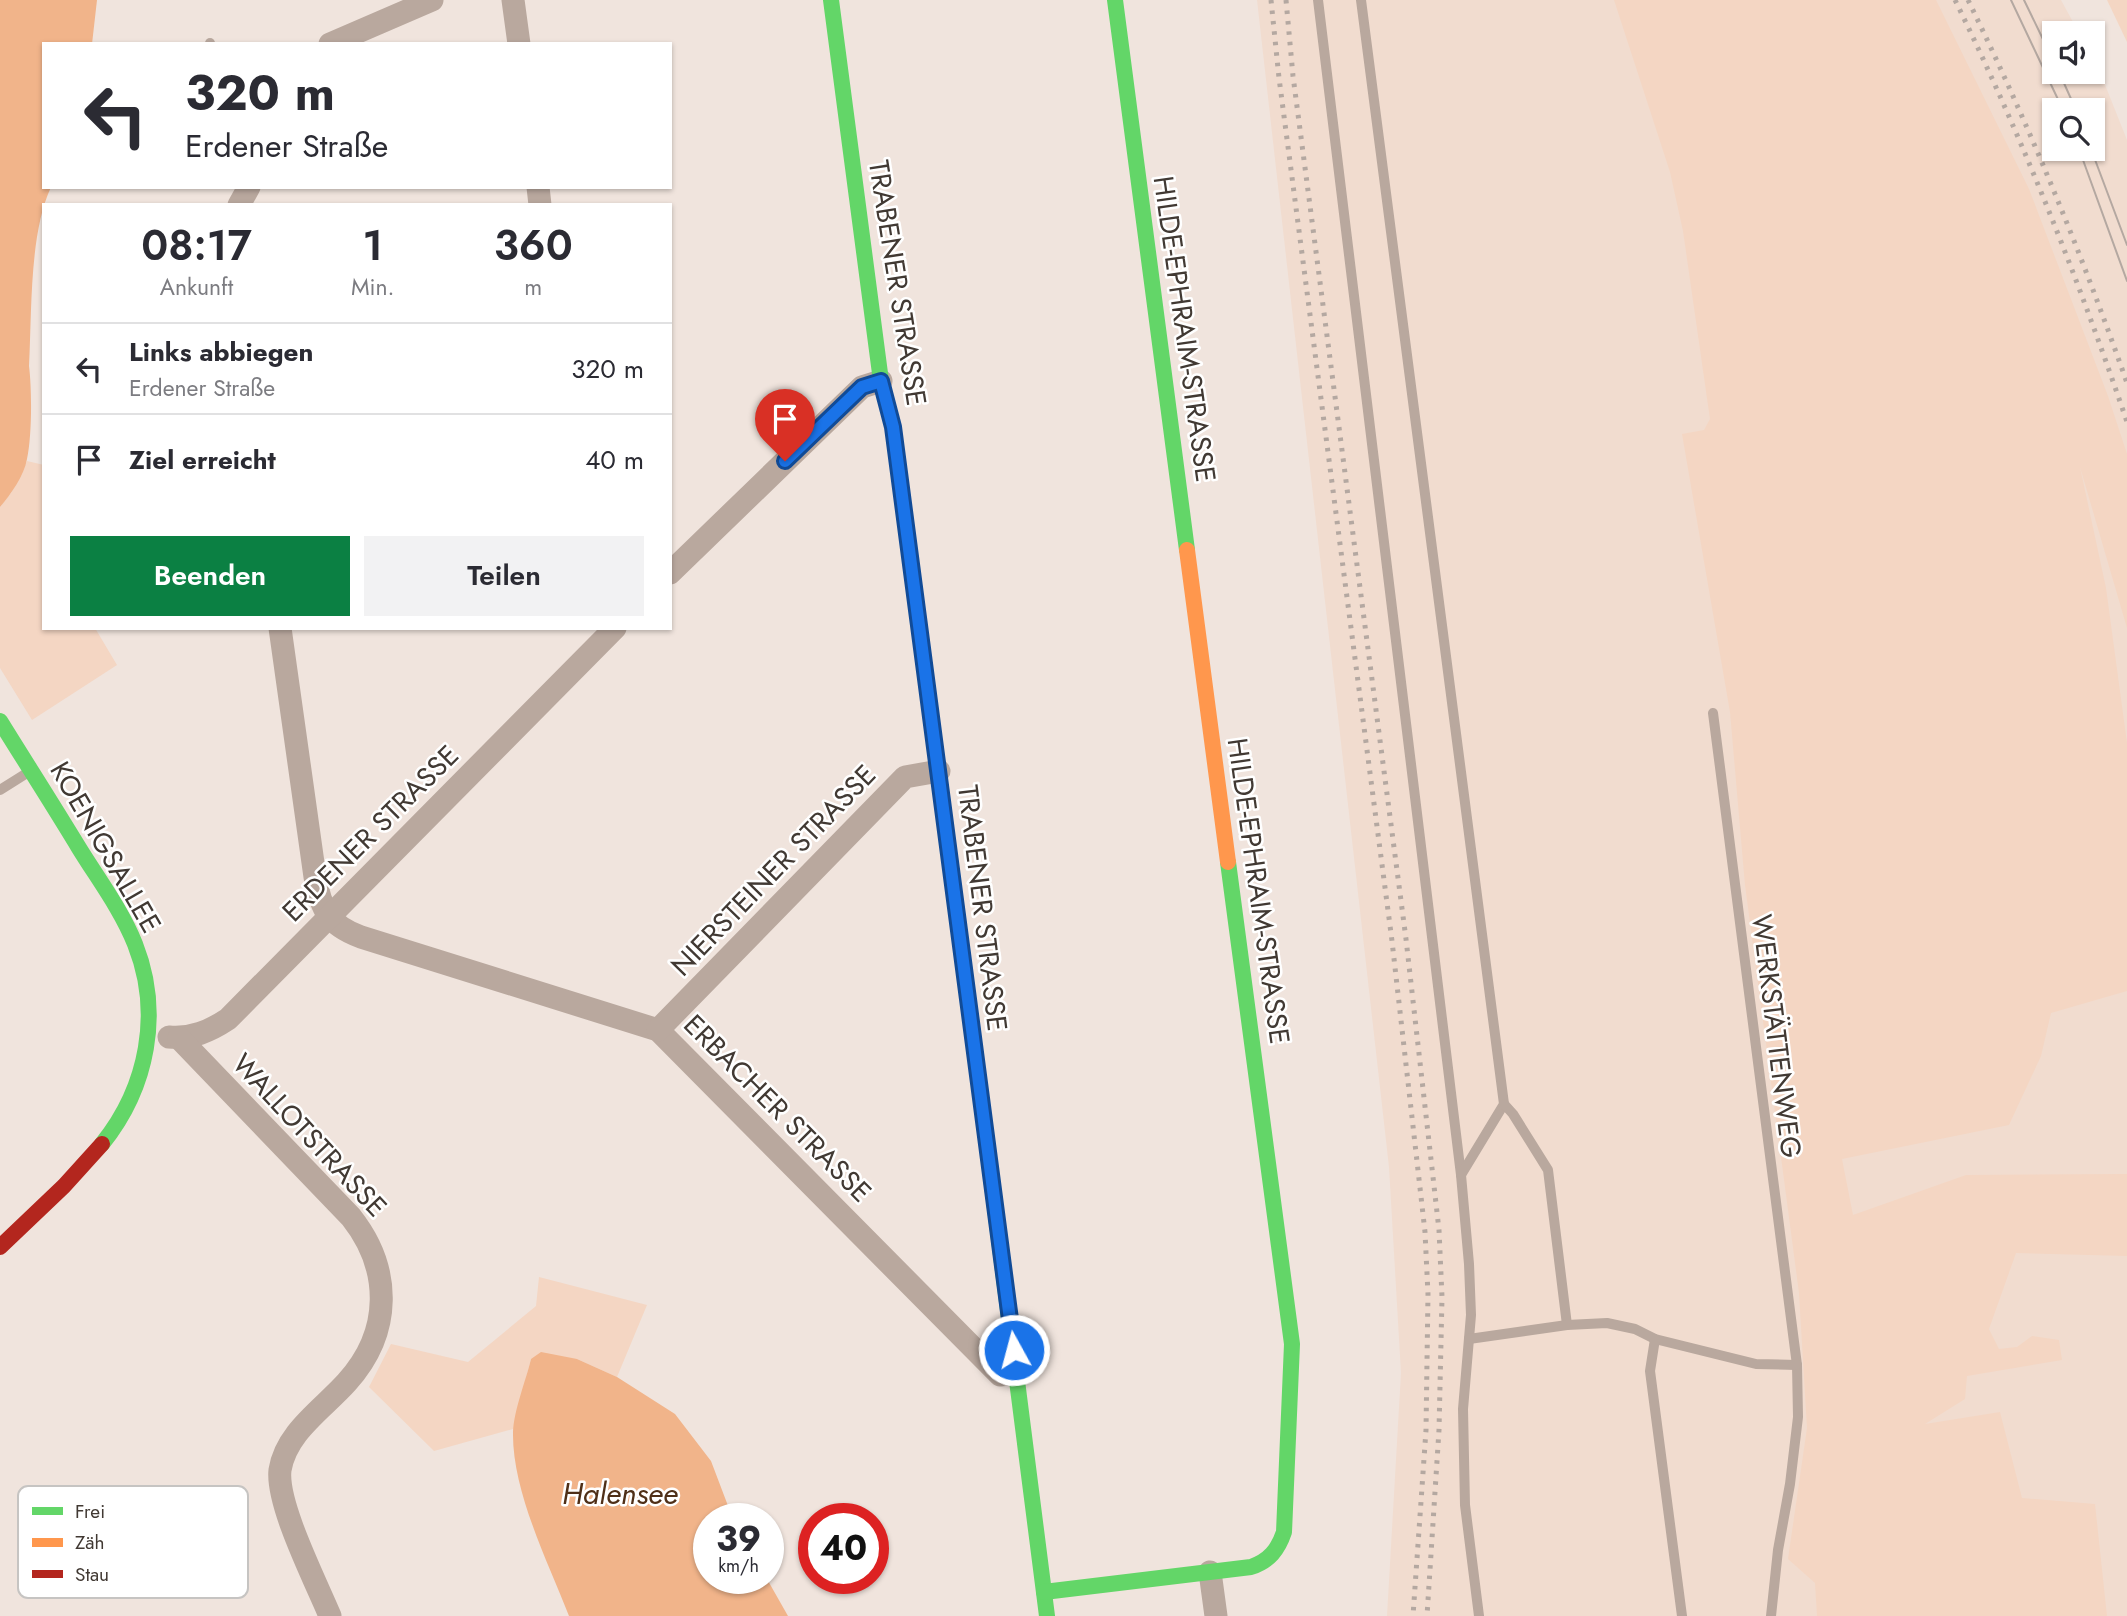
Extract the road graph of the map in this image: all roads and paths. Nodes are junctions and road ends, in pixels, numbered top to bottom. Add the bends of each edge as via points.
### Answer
1 (432, 0) edge
2 (513, 0) edge
3 (831, 0) edge
4 (1115, 0) edge
5 (1318, 0) edge
6 (1361, 0) edge
7 (335, 42) edge
8 (519, 42) edge
9 (881, 381) junction
10 (672, 571) edge
11 (281, 630) edge
12 (604, 633) edge
13 (1713, 713) dead end
14 (0, 721) edge
15 (31, 770) junction
16 (939, 771) junction
17 (0, 790) edge
18 (328, 917) junction
19 (658, 1030) junction
20 (148, 1035) junction
21 (180, 1038) junction
22 (1504, 1104) junction
23 (1461, 1175) junction
24 (0, 1247) edge
25 (1567, 1325) junction
26 (1469, 1339) junction
27 (1655, 1339) junction
28 (1797, 1365) junction
29 (1018, 1373) junction
30 (1210, 1572) junction
31 (1044, 1592) junction
32 (330, 1616) edge
33 (1047, 1616) edge
34 (1216, 1616) edge
35 (1479, 1616) edge
36 (1682, 1616) edge
37 (1771, 1616) edge

1 - 7 street
2 - 8 street
3 - 9 street, TRABENER STRASSE
4 - 30 street, HILDE-EPHRAIM-STRASSE via 1292,1344 1280,1547 1262,1564
5 - 23 lane
6 - 22 lane
9 - 10 street via 862,387
9 - 16 street, TRABENER STRASSE via 893,427
11 - 18 street via 315,877
12 - 18 street, ERDENER STRASSE
13 - 28 lane, WERKSTÄTTENWEG
14 - 15 street, KOENIGSALLEE
15 - 17 lane
15 - 20 street, KOENIGSALLEE via 135,944 149,1005
16 - 19 street, NIERSTEINER STRASSE via 905,778
16 - 29 street, TRABENER STRASSE
18 - 19 street, ERBACHER STRASSE via 361,937
18 - 21 street, ERDENER STRASSE via 228,1019 205,1033
19 - 29 street, ERBACHER STRASSE via 1000,1375
20 - 21 street, ERDENER STRASSE
20 - 24 street, KOENIGSALLEE via 139,1078 121,1117 88,1159
21 - 32 street, WALLOTSTRASSE via 351,1217 372,1249 378,1268 381,1309 369,1350 347,1382 289,1443 280,1472 283,1502
22 - 23 lane
22 - 25 lane via 1548,1170
23 - 26 lane via 1469,1264
25 - 26 lane
25 - 27 lane via 1607,1323
26 - 35 lane via 1463,1409 1465,1505
27 - 28 lane via 1756,1364
27 - 36 lane via 1650,1371
28 - 37 lane, WERKSTÄTTENWEG via 1798,1417
29 - 31 street, TRABENER STRASSE
30 - 31 street, HILDE-EPHRAIM-STRASSE
30 - 34 street
31 - 33 street, TRABENER STRASSE

